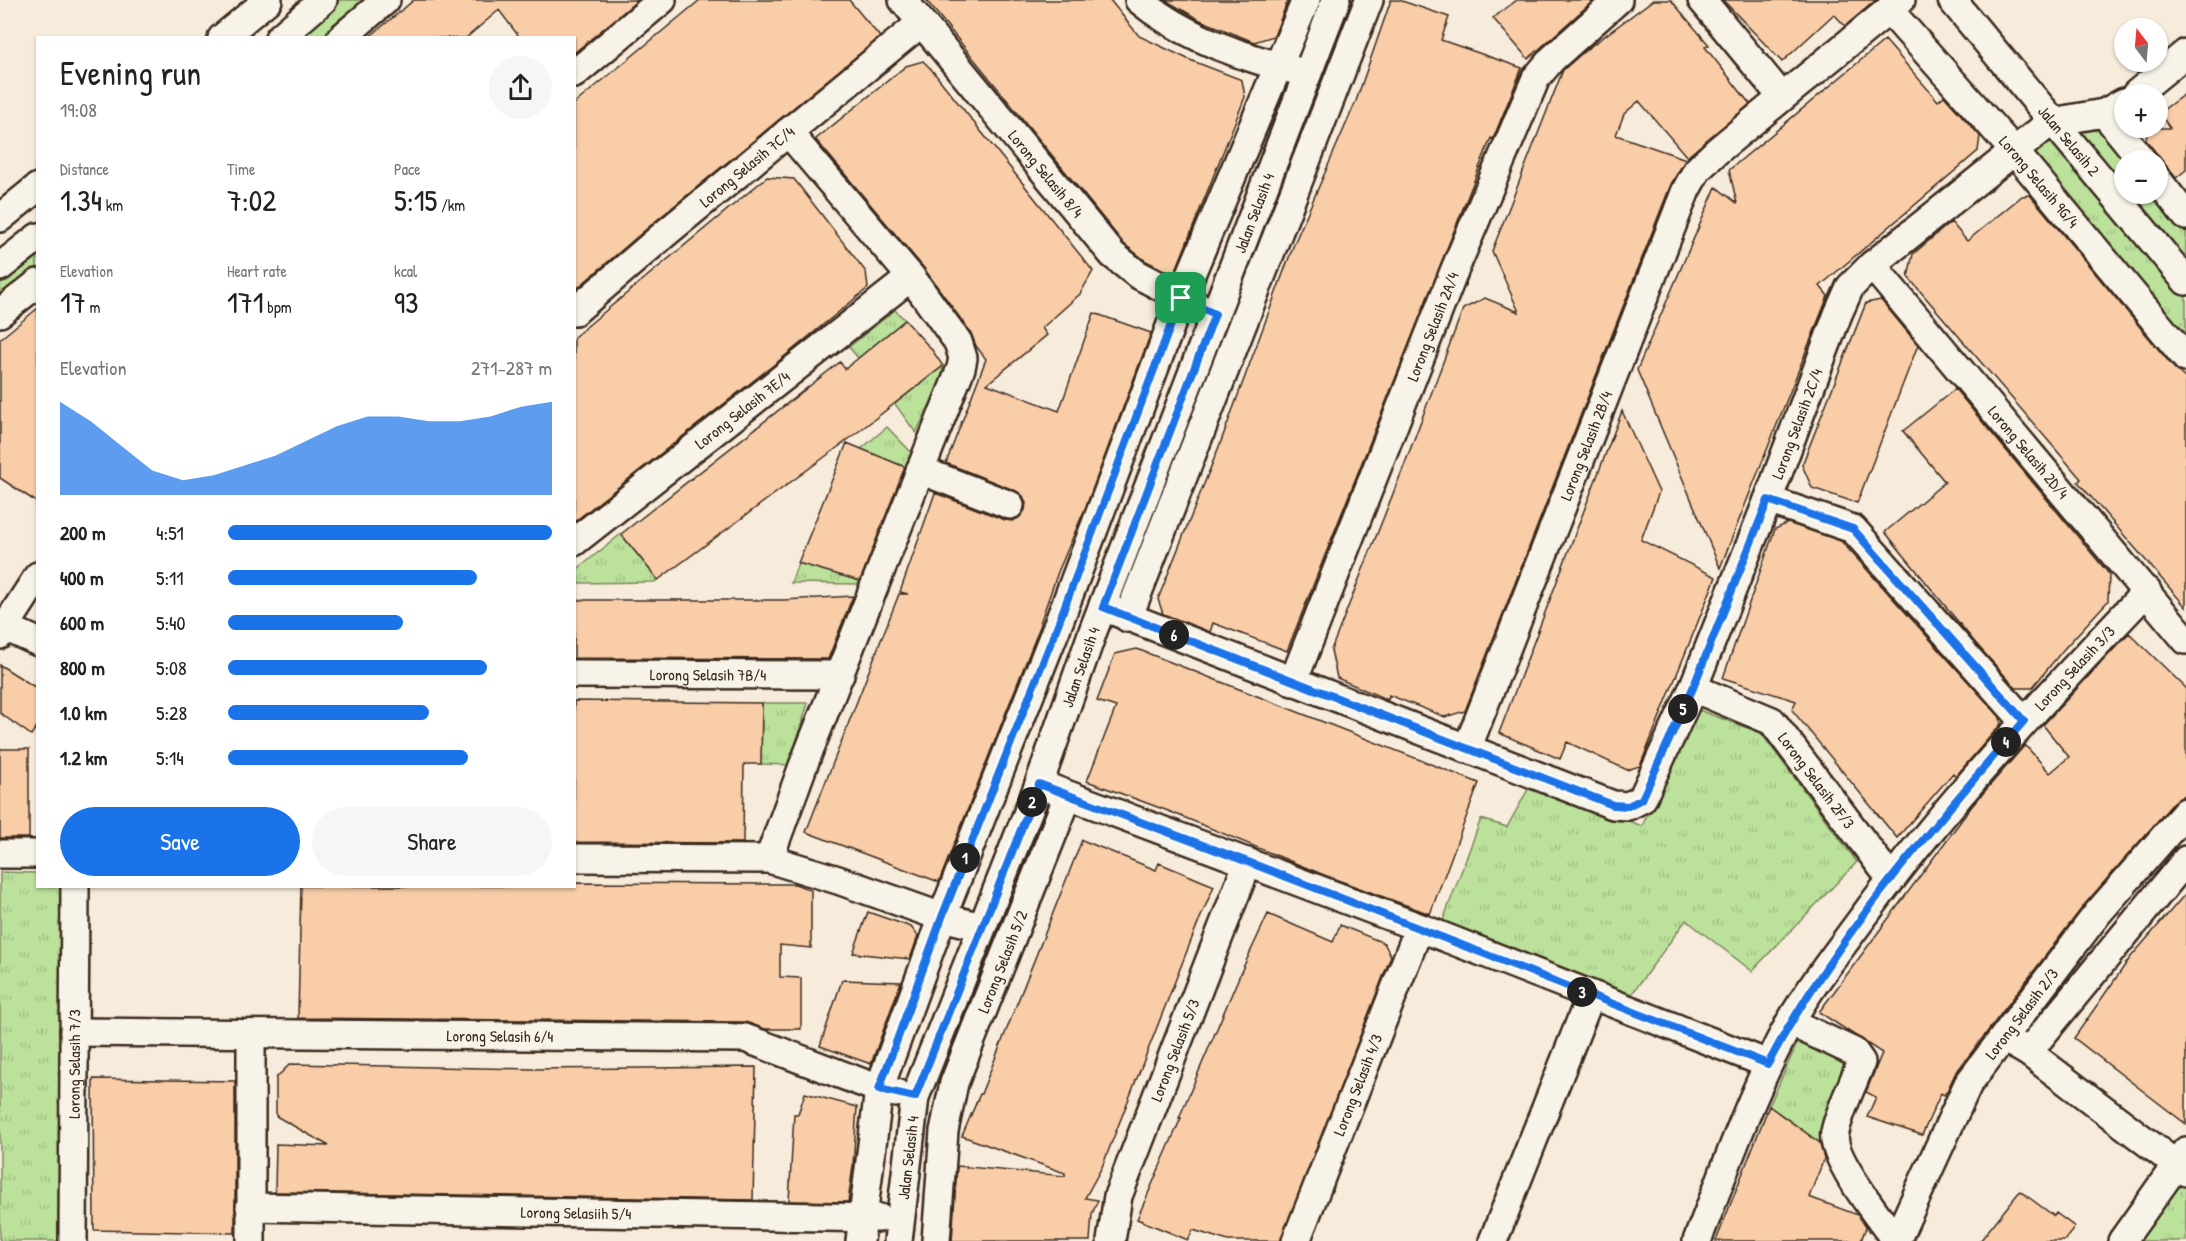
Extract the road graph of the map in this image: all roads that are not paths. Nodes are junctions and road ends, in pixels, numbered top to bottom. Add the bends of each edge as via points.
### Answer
1 (268, 0) edge
2 (323, 0) edge
3 (386, 0) edge
4 (662, 0) edge
5 (903, 0) edge
6 (1139, 0) edge
7 (1306, 0) edge
8 (1336, 0) edge
9 (1369, 0) edge
10 (1618, 0) edge
11 (1701, 0) edge
12 (1952, 0) edge
13 (1895, 5) edge
14 (294, 9) edge
15 (921, 23) junction
16 (224, 36) edge
17 (280, 36) edge
18 (343, 36) edge
19 (2186, 53) edge
20 (1277, 66) junction
21 (576, 72) edge
22 (1307, 74) junction
23 (2148, 84) edge
24 (1782, 97) junction
25 (2114, 107) edge
26 (2052, 122) junction
27 (788, 132) junction
28 (2014, 151) junction
29 (36, 190) edge
30 (2168, 193) edge
31 (2186, 216) edge
32 (0, 218) edge
33 (36, 239) edge
34 (1872, 265) junction
35 (0, 267) edge
36 (911, 277) junction
37 (2186, 281) edge
38 (36, 285) edge
39 (1181, 298) junction
40 (576, 310) edge
41 (0, 313) edge
42 (1215, 314) junction
43 (2186, 357) edge
44 (920, 470) junction
45 (1768, 500) junction
46 (1010, 505) dead end
47 (576, 540) edge
48 (36, 579) edge
49 (2147, 591) junction
50 (1128, 618) junction
51 (1060, 619) junction
52 (1098, 619) junction
53 (3, 631) edge
54 (2186, 640) edge
55 (36, 641) edge
56 (576, 674) edge
57 (840, 675) junction
58 (1293, 682) junction
59 (1693, 688) junction
60 (2024, 721) junction
61 (1467, 749) junction
62 (1039, 784) junction
63 (1068, 796) junction
64 (2186, 812) edge
65 (0, 854) edge
66 (36, 854) edge
67 (576, 858) edge
68 (769, 859) junction
69 (2186, 860) edge
70 (1248, 862) junction
71 (1891, 879) junction
72 (75, 888) edge
73 (942, 917) junction
74 (982, 927) junction
75 (1419, 928) junction
76 (1591, 995) junction
77 (1790, 1022) junction
78 (75, 1032) junction
79 (251, 1034) junction
80 (2001, 1037) junction
81 (2028, 1052) junction
82 (1768, 1064) junction
83 (879, 1089) junction
84 (915, 1097) junction
85 (2182, 1163) edge
86 (250, 1207) junction
87 (899, 1229) edge
88 (861, 1230) edge
89 (73, 1241) edge
90 (251, 1241) edge
91 (936, 1241) edge
92 (1111, 1241) edge
93 (1296, 1241) edge
94 (1493, 1241) edge
95 (1697, 1241) edge
96 (1896, 1241) edge
97 (2122, 1241) edge

1 - 16 street
2 - 14 street
3 - 18 street
4 - 21 street
5 - 15 street, Lorong Selasih 8/4
6 - 20 street via 1172,25
7 - 20 street
8 - 22 street, Jalan Selasih 4
9 - 50 street
10 - 58 street, Lorong Selasih 2A/4 via 1536,78 1455,268
11 - 24 street
12 - 26 street, Jalan Selasih 2
13 - 24 street, Lorong Selasih 2B/4
13 - 28 street, Lorong Selasih 9G/4
14 - 17 street
15 - 27 street, Lorong Selasih 7C/4
15 - 39 street, Lorong Selasih 8/4 via 1113,255 1137,274
19 - 23 street
20 - 22 street
20 - 39 street
22 - 42 street, Jalan Selasih 4
24 - 61 street, Lorong Selasih 2B/4 via 1697,170 1686,190
25 - 26 street
26 - 28 street, Lorong Selasih 2C/4
26 - 37 street, Jalan Selasih 2
27 - 36 street
27 - 40 street, Lorong Selasih 7C/4
28 - 34 street, Lorong Selasih 2C/4
28 - 43 street, Lorong Selasih 9G/4
29 - 32 street
30 - 31 street
33 - 35 street
34 - 45 street, Lorong Selasih 2C/4 via 1850,287 1838,314
34 - 49 street, Lorong Selasih 2D/4
36 - 44 street via 958,342 963,358
36 - 47 street, Lorong Selasih 7E/4
38 - 41 street
39 - 42 street, Lorong Selasih 8/4
39 - 51 street
42 - 52 street, Jalan Selasih 4
44 - 46 street
44 - 57 street
45 - 59 street, Lorong Selasih 2C/4
45 - 60 street via 1853,529
48 - 53 street
49 - 54 street, Lorong Selasih 2D/4
49 - 60 street, Lorong Selasih 3/3
50 - 52 street
50 - 58 street
51 - 52 street
51 - 73 street
52 - 62 street, Jalan Selasih 4
53 - 55 street
56 - 57 street, Lorong Selasih 7B/4
57 - 68 street
58 - 61 street
59 - 61 street, Lorong Selasih 2C/4 via 1642,799 1628,806 1613,805
59 - 71 street, Lorong Selasih 2F/3 via 1772,721
60 - 71 street, Lorong Selasih 3/3
62 - 63 street
62 - 74 street, Jalan Selasih 4
63 - 70 street
63 - 91 street, Lorong Selasih 5/2 via 954,1083 944,1131
64 - 80 street, Lorong Selasih 2/3 via 2097,914
65 - 66 street
67 - 68 street
68 - 73 street
69 - 81 street
70 - 75 street
70 - 92 street, Lorong Selasih 5/3 via 1118,1196
71 - 77 street, Lorong Selasih 3/3
72 - 78 street, Lorong Selasih 7/3
73 - 74 street
73 - 83 street
74 - 84 street, Jalan Selasih 4
75 - 76 street
75 - 93 street, Lorong Selasih 4/3
76 - 82 street
76 - 94 street
77 - 82 street, Lorong Selasih 3/3
77 - 96 street via 1854,1052 1861,1062 1834,1134 1837,1153
78 - 79 street, Lorong Selasih 6/4
78 - 89 street, Lorong Selasih 7/3
79 - 83 street, Lorong Selasih 6/4 via 745,1038
79 - 86 street
80 - 81 street
80 - 96 street, Lorong Selasih 2/3 via 1968,1083
81 - 85 street
82 - 95 street
83 - 84 street, Lorong Selasih 6/4
83 - 88 street
84 - 87 street, Jalan Selasih 4
85 - 97 street
86 - 88 street, Lorong Selasiih 5/4
86 - 90 street
87 - 88 street, Lorong Selasiih 5/4

